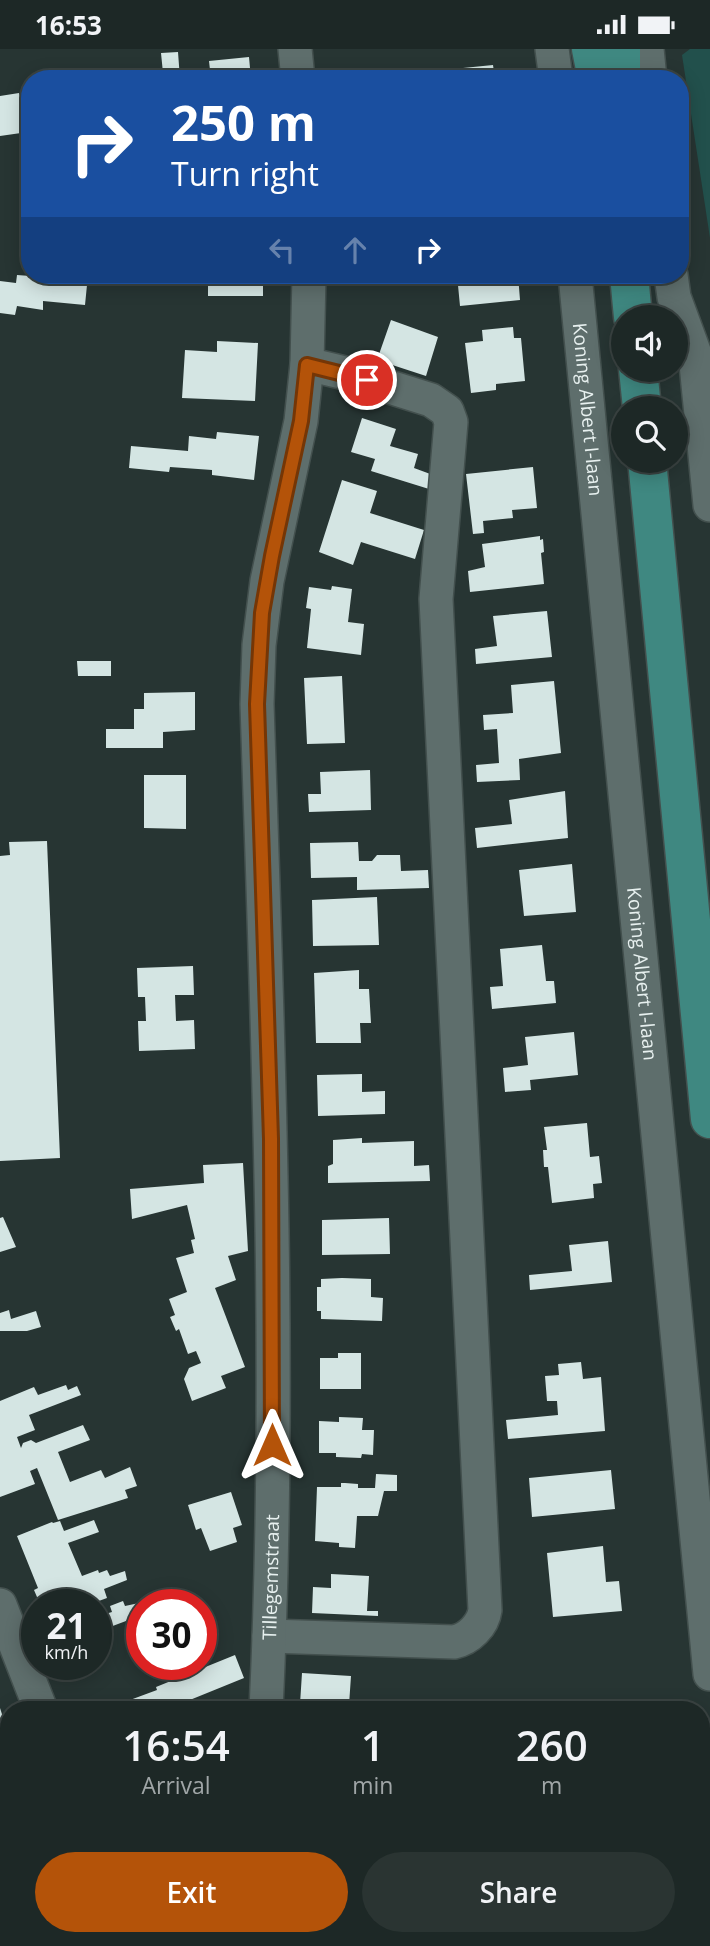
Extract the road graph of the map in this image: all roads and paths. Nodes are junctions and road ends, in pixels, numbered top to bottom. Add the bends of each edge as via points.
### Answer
1 (295, 49) edge
2 (552, 49) edge
3 (591, 49) edge
4 (621, 49) edge
5 (647, 49) edge
6 (297, 70) edge
7 (555, 70) edge
8 (595, 70) edge
9 (621, 70) edge
10 (649, 70) edge
11 (309, 284) edge
12 (576, 284) edge
13 (630, 284) edge
14 (672, 284) edge
15 (632, 305) edge
16 (700, 338) edge
17 (307, 365) junction
18 (648, 473) edge
19 (710, 505) edge
20 (710, 1119) edge
21 (0, 1605) edge
22 (270, 1636) junction
23 (710, 1674) edge
24 (37, 1701) edge
25 (266, 1701) edge

1 - 6 street
2 - 7 street
3 - 8 main road
4 - 9 main road
5 - 10 street
11 - 17 street, Tillegemstraat
12 - 23 street, Koning Albert I-laan
13 - 15 main road
14 - 16 street via 674,297
16 - 19 street via 695,354
17 - 22 street, Tillegemstraat via 301,421 264,602 257,704 271,1139
17 - 22 street via 431,400 447,411 450,422 436,599 485,1611 484,1620 464,1640 454,1642
18 - 20 main road
21 - 24 street
22 - 25 street, Tillegemstraat

